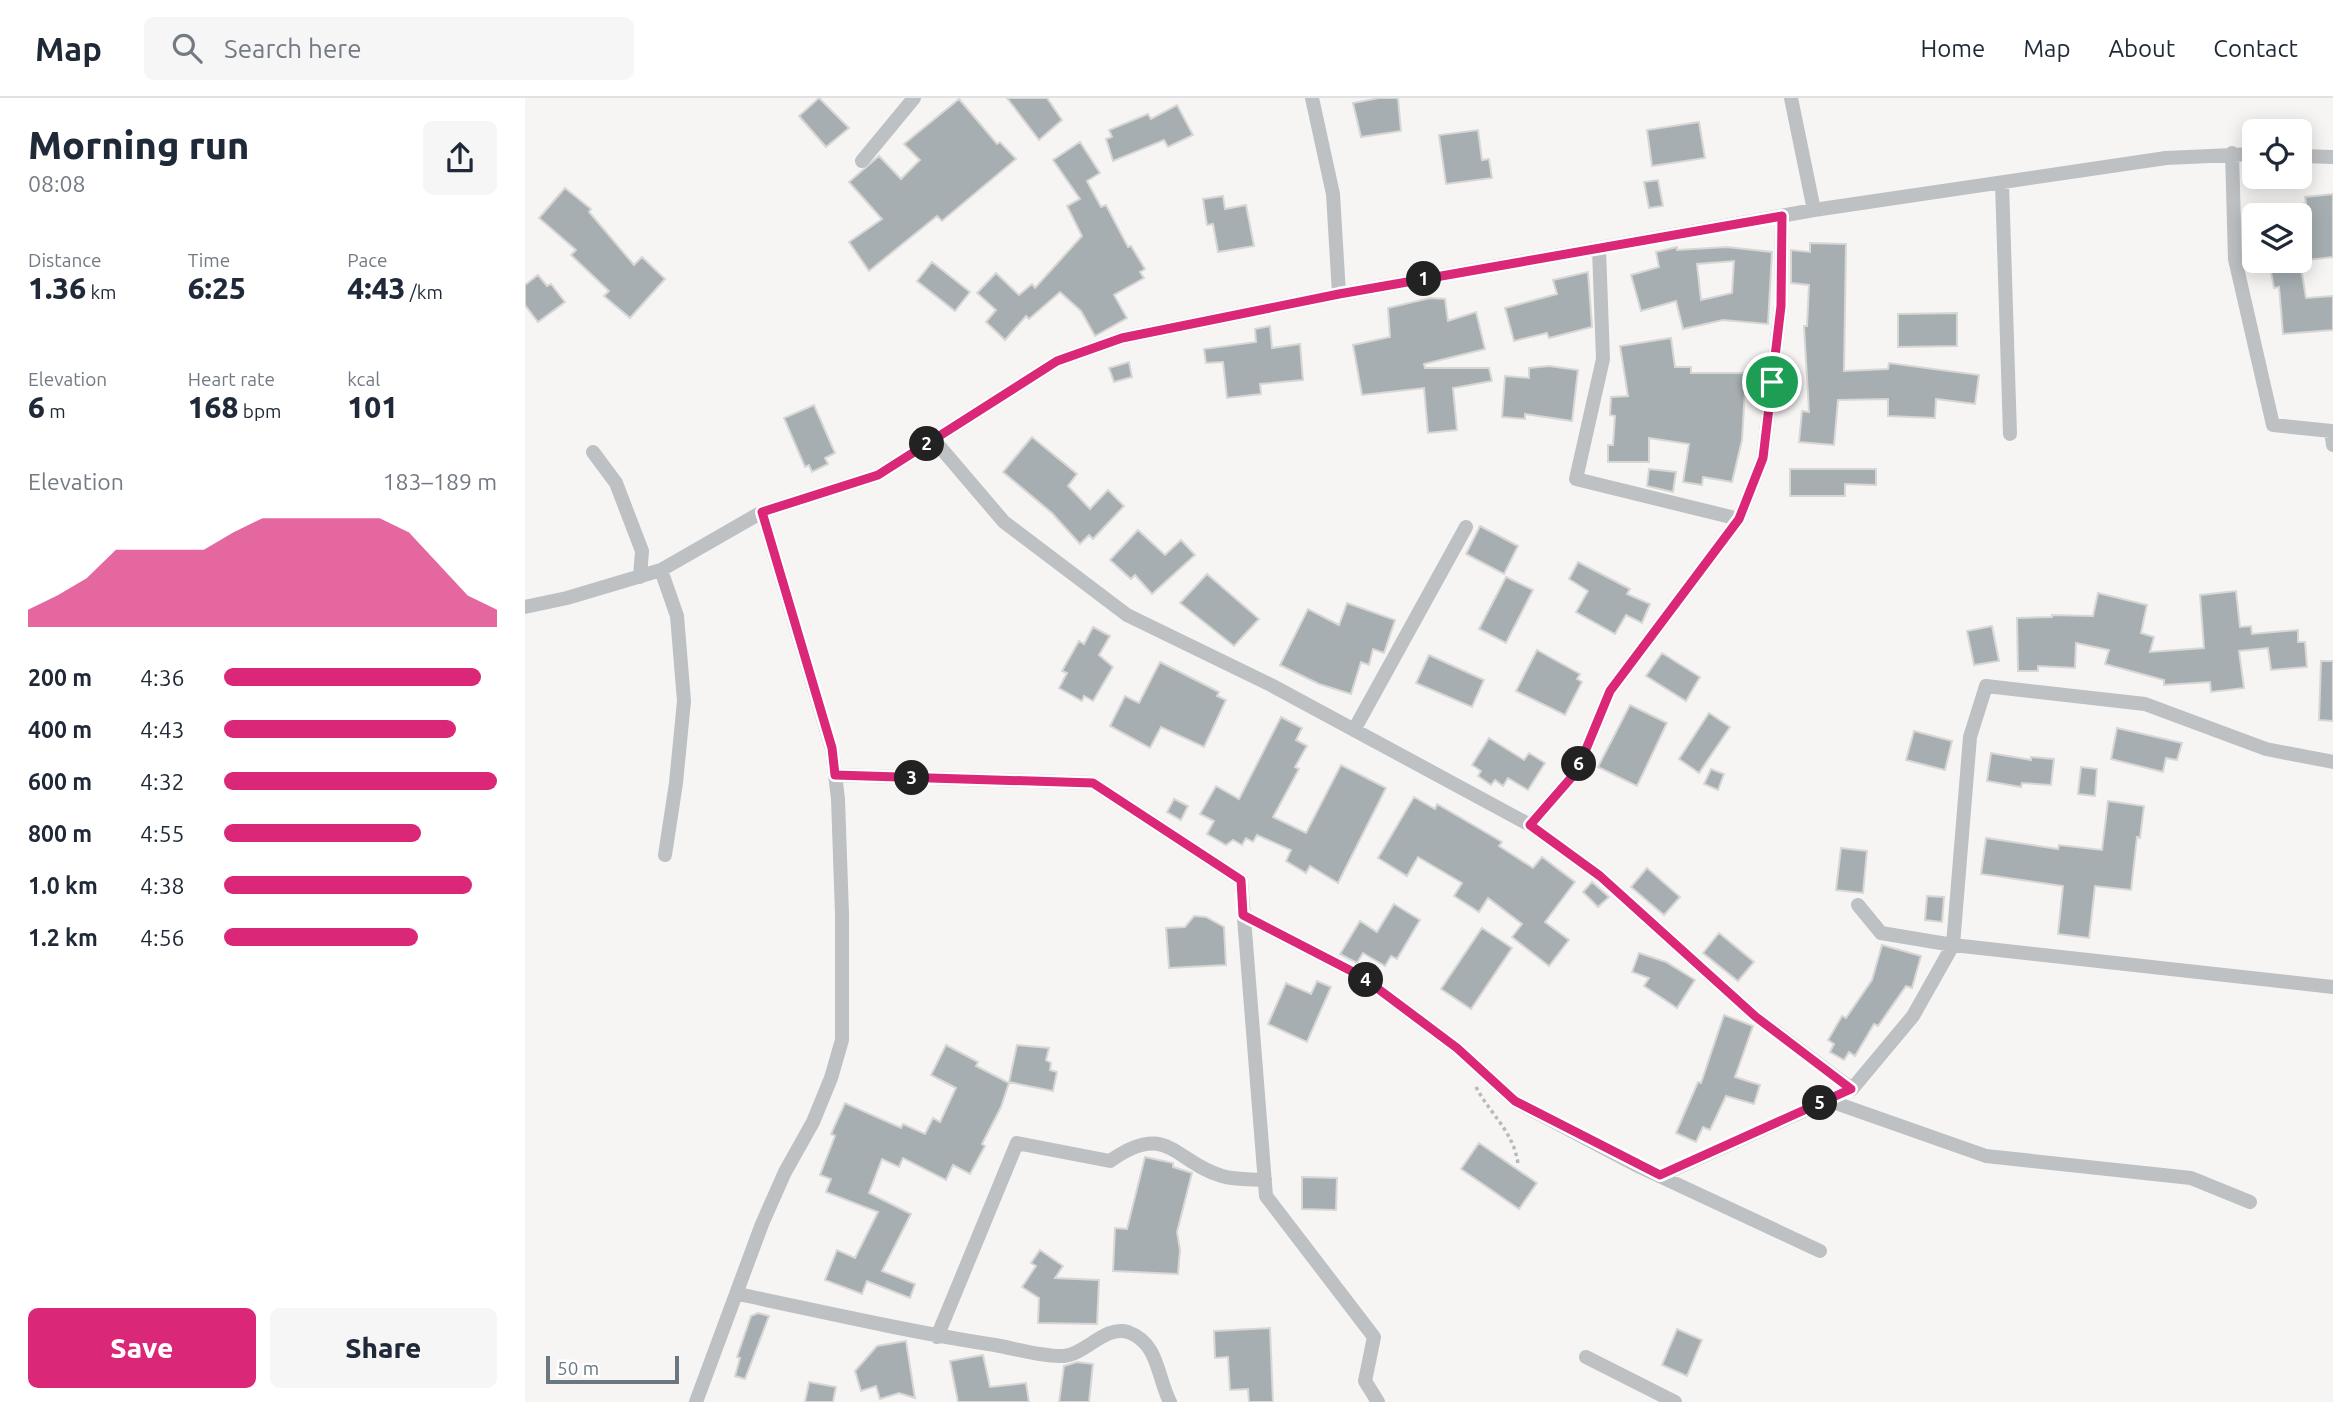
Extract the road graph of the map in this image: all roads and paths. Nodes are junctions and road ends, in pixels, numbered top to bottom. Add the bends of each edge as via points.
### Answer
1 (913, 98) edge
2 (1312, 98) edge
3 (1791, 98) edge
4 (2232, 153) junction
5 (2242, 153) edge
6 (2312, 156) edge
7 (2333, 157) edge
8 (862, 161) dead end
9 (2002, 183) junction
10 (1814, 210) junction
11 (1782, 216) junction
12 (1599, 248) junction
13 (1339, 294) junction
14 (2010, 434) dead end
15 (2332, 436) edge
16 (934, 440) junction
17 (593, 452) dead end
18 (762, 512) junction
19 (1739, 519) junction
20 (1466, 527) dead end
21 (660, 570) junction
22 (640, 577) junction
23 (525, 607) edge
24 (1354, 730) junction
25 (2333, 762) edge
26 (835, 775) junction
27 (1530, 825) junction
28 (665, 855) dead end
29 (1858, 905) dead end
30 (1243, 915) junction
31 (1953, 946) junction
32 (2333, 986) edge
33 (1469, 1060) junction
34 (1851, 1089) junction
35 (1827, 1100) junction
36 (1518, 1164) dead end
37 (1660, 1175) junction
38 (1265, 1180) junction
39 (2249, 1202) dead end
40 (1820, 1251) dead end
41 (738, 1294) junction
42 (937, 1336) junction
43 (1586, 1357) dead end
44 (696, 1402) edge
45 (1170, 1402) edge
46 (1378, 1402) edge
47 (1675, 1402) edge

1 - 8 street
2 - 13 street via 1333,194
3 - 10 street
4 - 5 street
4 - 9 street via 2166,158
4 - 15 street via 2235,259 2273,425
6 - 7 street
9 - 10 street
9 - 14 street
10 - 11 street
11 - 12 street
11 - 19 street via 1781,306 1763,458
12 - 13 street
12 - 19 street via 1603,359 1576,479
13 - 16 street via 1122,338 1057,361
16 - 18 street via 878,475
16 - 24 street via 1004,522 1127,615
17 - 22 street via 616,483 642,551
18 - 21 street
18 - 26 street via 832,748
19 - 27 street via 1610,691 1577,771
20 - 24 street
21 - 22 street
21 - 28 street via 677,616 684,701
22 - 23 street
24 - 27 street
25 - 31 street via 2266,749 2145,704 1986,686 1971,737
26 - 30 street via 1093,783 1241,880
26 - 41 street via 842,1040 831,1078 762,1224
27 - 34 street via 1600,876 1756,1017
29 - 31 street via 1881,933
30 - 33 street via 1361,976
30 - 38 street
31 - 32 street
31 - 34 street via 1913,1016
33 - 36 path via 1476,1087 1503,1122
33 - 37 street via 1515,1101
34 - 35 street
35 - 37 street
35 - 39 street via 1986,1156 2191,1178
37 - 40 street
38 - 42 street via 1221,1176 1167,1144 1129,1148 1110,1161 1017,1143
38 - 46 street via 1266,1196 1374,1337 1365,1381
41 - 42 street
41 - 44 street
42 - 45 street via 1066,1356 1116,1330 1128,1332 1149,1346 1156,1357 1161,1385
43 - 47 street

